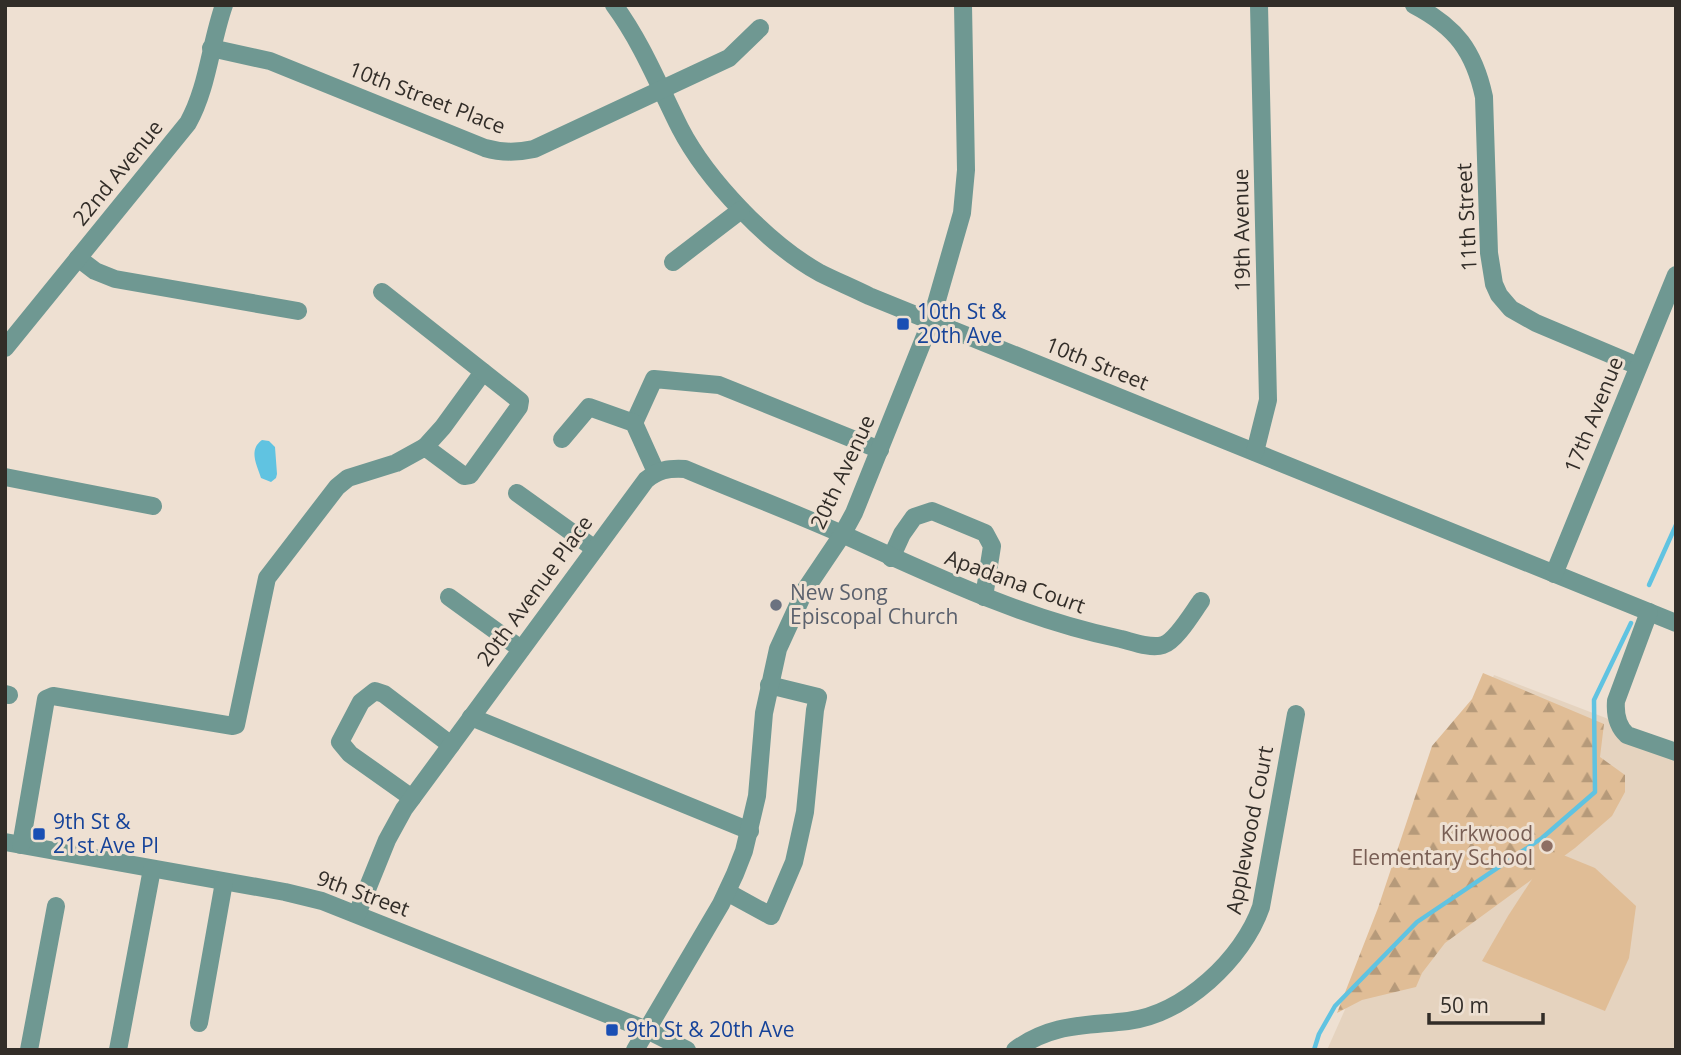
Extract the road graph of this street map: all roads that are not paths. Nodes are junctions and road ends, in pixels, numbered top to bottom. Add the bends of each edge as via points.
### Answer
1 (224, 5) edge
2 (614, 5) edge
3 (964, 5) edge
4 (1259, 5) edge
5 (1415, 5) edge
6 (760, 28) dead end
7 (211, 48) junction
8 (662, 89) junction
9 (741, 209) junction
10 (78, 258) junction
11 (673, 262) dead end
12 (1676, 275) edge
13 (382, 292) dead end
14 (298, 311) dead end
15 (931, 321) junction
16 (5, 348) edge
17 (1639, 366) junction
18 (483, 372) junction
19 (634, 423) junction
20 (562, 439) dead end
21 (425, 447) junction
22 (880, 450) junction
23 (1255, 452) junction
24 (656, 472) junction
25 (5, 477) edge
26 (517, 493) dead end
27 (153, 506) dead end
28 (842, 535) junction
29 (595, 549) junction
30 (891, 558) junction
31 (1554, 574) junction
32 (449, 597) dead end
33 (984, 597) junction
34 (1201, 601) dead end
35 (1649, 612) junction
36 (1676, 623) edge
37 (521, 649) junction
38 (769, 685) junction
39 (1296, 714) dead end
40 (471, 718) junction
41 (451, 745) junction
42 (1676, 752) edge
43 (412, 798) junction
44 (750, 831) junction
45 (13, 843) edge
46 (152, 869) junction
47 (224, 882) junction
48 (727, 892) junction
49 (56, 906) dead end
50 (357, 914) junction
51 (200, 1023) dead end
52 (647, 1030) junction
53 (29, 1050) edge
54 (118, 1050) edge
55 (635, 1050) edge
56 (687, 1050) edge
57 (1015, 1050) edge

1 - 7 street, 22nd Avenue
2 - 8 street, 10th Street
3 - 15 street, 20th Avenue via 966,170 962,213
4 - 23 street, 19th Avenue via 1268,400
5 - 17 street, 11th Street via 1466,47 1478,72 1484,97 1489,253 1499,295 1511,309 1536,323
6 - 8 street, 10th Street Place via 729,58
7 - 8 street, 10th Street Place via 270,61 498,152 534,149
7 - 10 street, 22nd Avenue via 203,91 188,123
8 - 9 street, 10th Street via 681,130 711,176
9 - 11 street
9 - 15 street, 10th Street via 818,272
10 - 14 street via 115,279
10 - 16 street, 22nd Avenue
12 - 17 street, 17th Avenue
13 - 18 street
15 - 22 street, 20th Avenue
15 - 23 street, 10th Street
17 - 31 street, 17th Avenue
18 - 21 street
18 - 21 street via 521,404 470,475 464,476
19 - 20 street via 589,407
19 - 22 street via 654,379 719,385
19 - 24 street
21 - 45 street via 403,461 342,482 272,570 264,586 236,725 53,696 46,699
22 - 28 street, 20th Avenue
23 - 31 street, 10th Street
24 - 28 street via 684,469
24 - 29 street, 20th Avenue Place
25 - 27 street
26 - 29 street
28 - 30 street, Apadana Court
28 - 38 street, 20th Avenue via 804,590 778,649
29 - 37 street, 20th Avenue Place
30 - 33 street, Apadana Court
30 - 33 street via 914,517 932,511 985,533 992,546
31 - 35 street, 10th Street
32 - 37 street
33 - 34 street, Apadana Court via 1078,631 1163,646
35 - 36 street, 10th Street
35 - 42 street via 1615,713 1620,729 1627,734
37 - 40 street, 20th Avenue Place
38 - 44 street, 20th Avenue
38 - 48 street via 818,697 805,812 794,862 771,916
39 - 57 street, Applewood Court via 1261,907 1246,941 1206,983 1174,1006 1129,1021 1069,1026
40 - 41 street, 20th Avenue Place
40 - 44 street
41 - 43 street, 20th Avenue Place
41 - 43 street via 384,694 375,691 361,702 340,742
43 - 50 street, 20th Avenue Place via 387,841
44 - 48 street, 20th Avenue
45 - 46 street, 9th Street
46 - 47 street, 9th Street
46 - 54 street
47 - 50 street, 9th Street via 322,901
47 - 51 street
48 - 52 street, 20th Avenue
49 - 53 street
50 - 52 street, 9th Street
52 - 55 street, 20th Avenue
52 - 56 street, 9th Street

